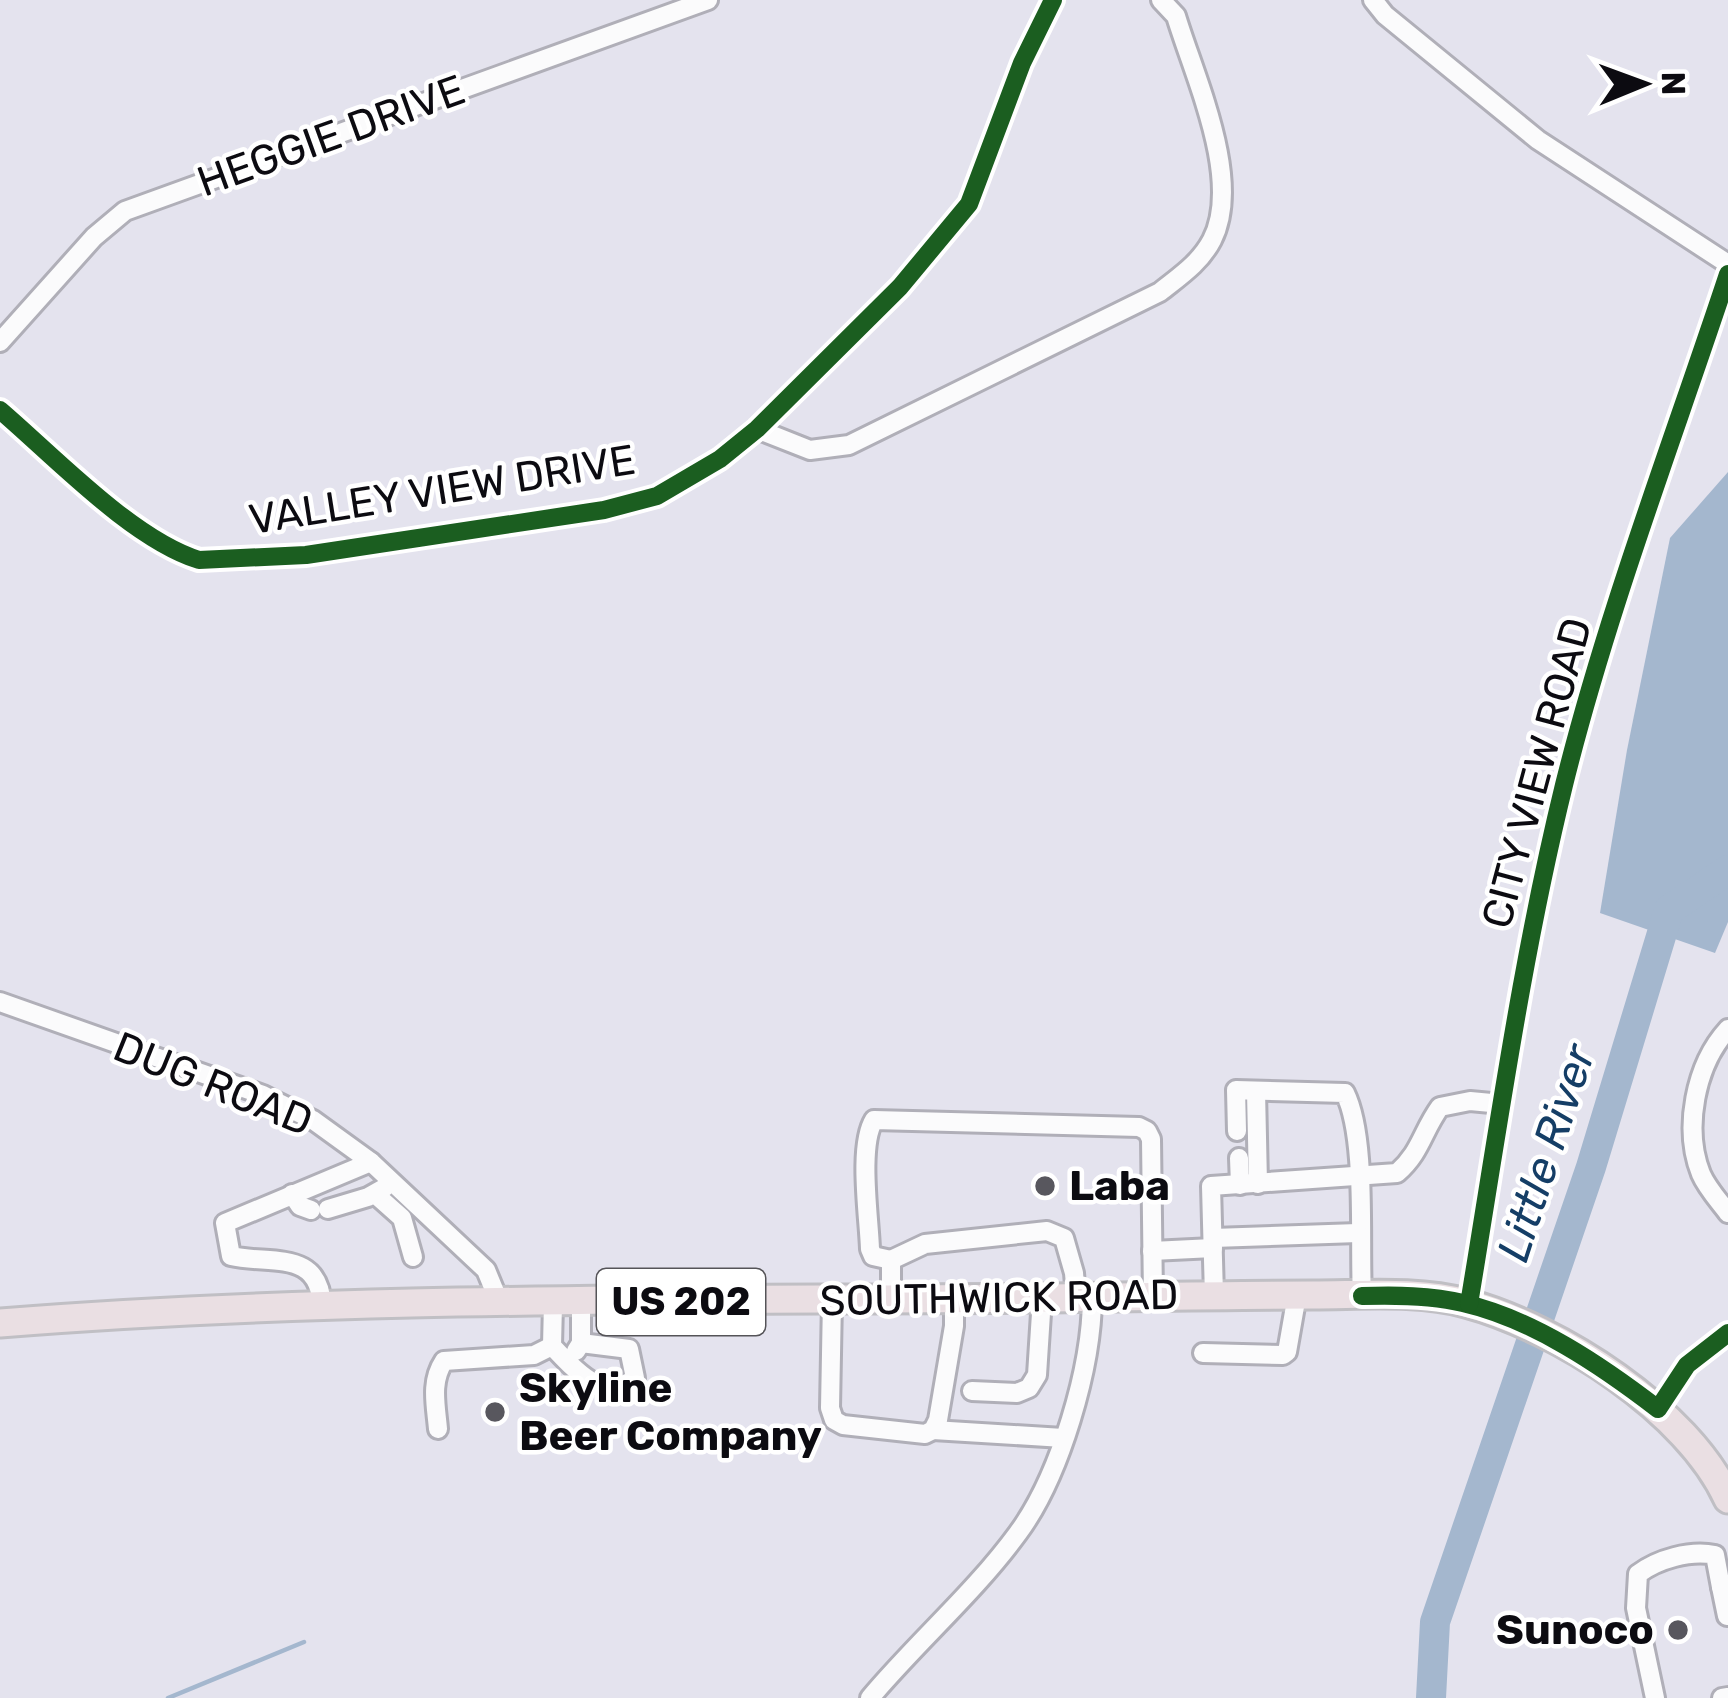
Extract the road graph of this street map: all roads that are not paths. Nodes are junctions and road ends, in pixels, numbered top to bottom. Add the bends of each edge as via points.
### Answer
1 (707, 0) edge
2 (1053, 0) edge
3 (1161, 0) edge
4 (1373, 0) edge
5 (1728, 264) edge
6 (1728, 274) edge
7 (0, 342) edge
8 (0, 410) edge
9 (757, 429) junction
10 (0, 1001) edge
11 (1728, 1029) edge
12 (1256, 1091) junction
13 (1502, 1104) junction
14 (1238, 1131) dead end
15 (1239, 1158) dead end
16 (371, 1162) junction
17 (1358, 1178) junction
18 (392, 1181) junction
19 (1249, 1184) junction
20 (292, 1193) junction
21 (375, 1194) junction
22 (1728, 1213) edge
23 (1358, 1233) junction
24 (1213, 1243) junction
25 (1152, 1251) junction
26 (412, 1257) dead end
27 (891, 1260) junction
28 (1297, 1295) junction
29 (1362, 1295) junction
30 (1214, 1296) junction
31 (1084, 1297) junction
32 (1153, 1297) junction
33 (954, 1298) junction
34 (1042, 1298) junction
35 (891, 1299) junction
36 (832, 1300) junction
37 (567, 1303) junction
38 (500, 1304) junction
39 (322, 1307) junction
40 (1480, 1308) junction
41 (0, 1323) edge
42 (1728, 1333) edge
43 (580, 1343) junction
44 (552, 1346) junction
45 (1203, 1353) dead end
46 (568, 1363) junction
47 (972, 1390) dead end
48 (1658, 1409) junction
49 (438, 1429) dead end
50 (934, 1430) junction
51 (1064, 1438) junction
52 (1728, 1499) edge
53 (1725, 1587) edge
54 (1728, 1619) edge
55 (870, 1698) edge
56 (1655, 1698) edge

1 - 7 street, HEGGIE DRIVE via 125,211
2 - 9 street, VALLEY VIEW DRIVE via 969,204 900,286
3 - 9 street via 1176,16 1219,155 1214,236 1196,263 1160,292 849,445 810,450
4 - 5 street via 1538,140
6 - 13 street, CITY VIEW ROAD via 1565,782
8 - 9 street, VALLEY VIEW DRIVE via 135,526 199,560 307,555 604,510 656,496
10 - 16 street, DUG ROAD via 262,1095
11 - 22 street via 1703,1075 1692,1144 1702,1177
12 - 14 street via 1236,1090
12 - 17 street via 1345,1093 1359,1143
12 - 19 street
13 - 17 street via 1440,1107 1419,1154 1397,1172
13 - 40 street, CITY VIEW ROAD
15 - 19 street
16 - 18 street, DUG ROAD
16 - 20 street
17 - 19 street
17 - 23 street
18 - 21 street
18 - 38 street, DUG ROAD via 486,1270
19 - 24 street via 1211,1186
20 - 21 street via 300,1206 320,1209
20 - 39 street via 227,1219 227,1251 304,1267 320,1285
21 - 26 street via 402,1218
23 - 24 street
23 - 29 street
24 - 25 street
24 - 30 street
25 - 27 street via 1147,1131 886,1118 869,1127 870,1249
25 - 32 street
27 - 31 street via 925,1244 1047,1232 1064,1238
27 - 35 street
28 - 29 highway, SOUTHWICK ROAD / US 202
28 - 30 highway, SOUTHWICK ROAD / US 202
28 - 45 street via 1283,1355
29 - 40 highway, SOUTHWICK ROAD / US 202
30 - 32 highway, SOUTHWICK ROAD / US 202
31 - 32 highway, SOUTHWICK ROAD / US 202
31 - 34 highway, SOUTHWICK ROAD / US 202
31 - 51 street via 1092,1322
33 - 34 highway, SOUTHWICK ROAD / US 202
33 - 35 highway, SOUTHWICK ROAD / US 202
33 - 50 street
34 - 47 street via 1029,1388
35 - 36 highway, SOUTHWICK ROAD / US 202
36 - 37 highway, SOUTHWICK ROAD / US 202
36 - 50 street via 834,1420
37 - 38 highway, SOUTHWICK ROAD / US 202
37 - 43 street
37 - 44 street
38 - 39 highway, SOUTHWICK ROAD / US 202
39 - 41 highway, SOUTHWICK ROAD / US 202
40 - 48 highway, US 202 via 1556,1342
42 - 48 street via 1687,1365
43 - 46 street
43 - 46 street via 629,1349 635,1378 621,1388 598,1387
44 - 46 street
44 - 49 street via 534,1355 444,1361 434,1393
48 - 52 highway, US 202 via 1702,1454
50 - 51 street
51 - 55 street via 1021,1529
53 - 54 street
53 - 56 street via 1715,1555 1703,1552 1638,1574 1636,1609

